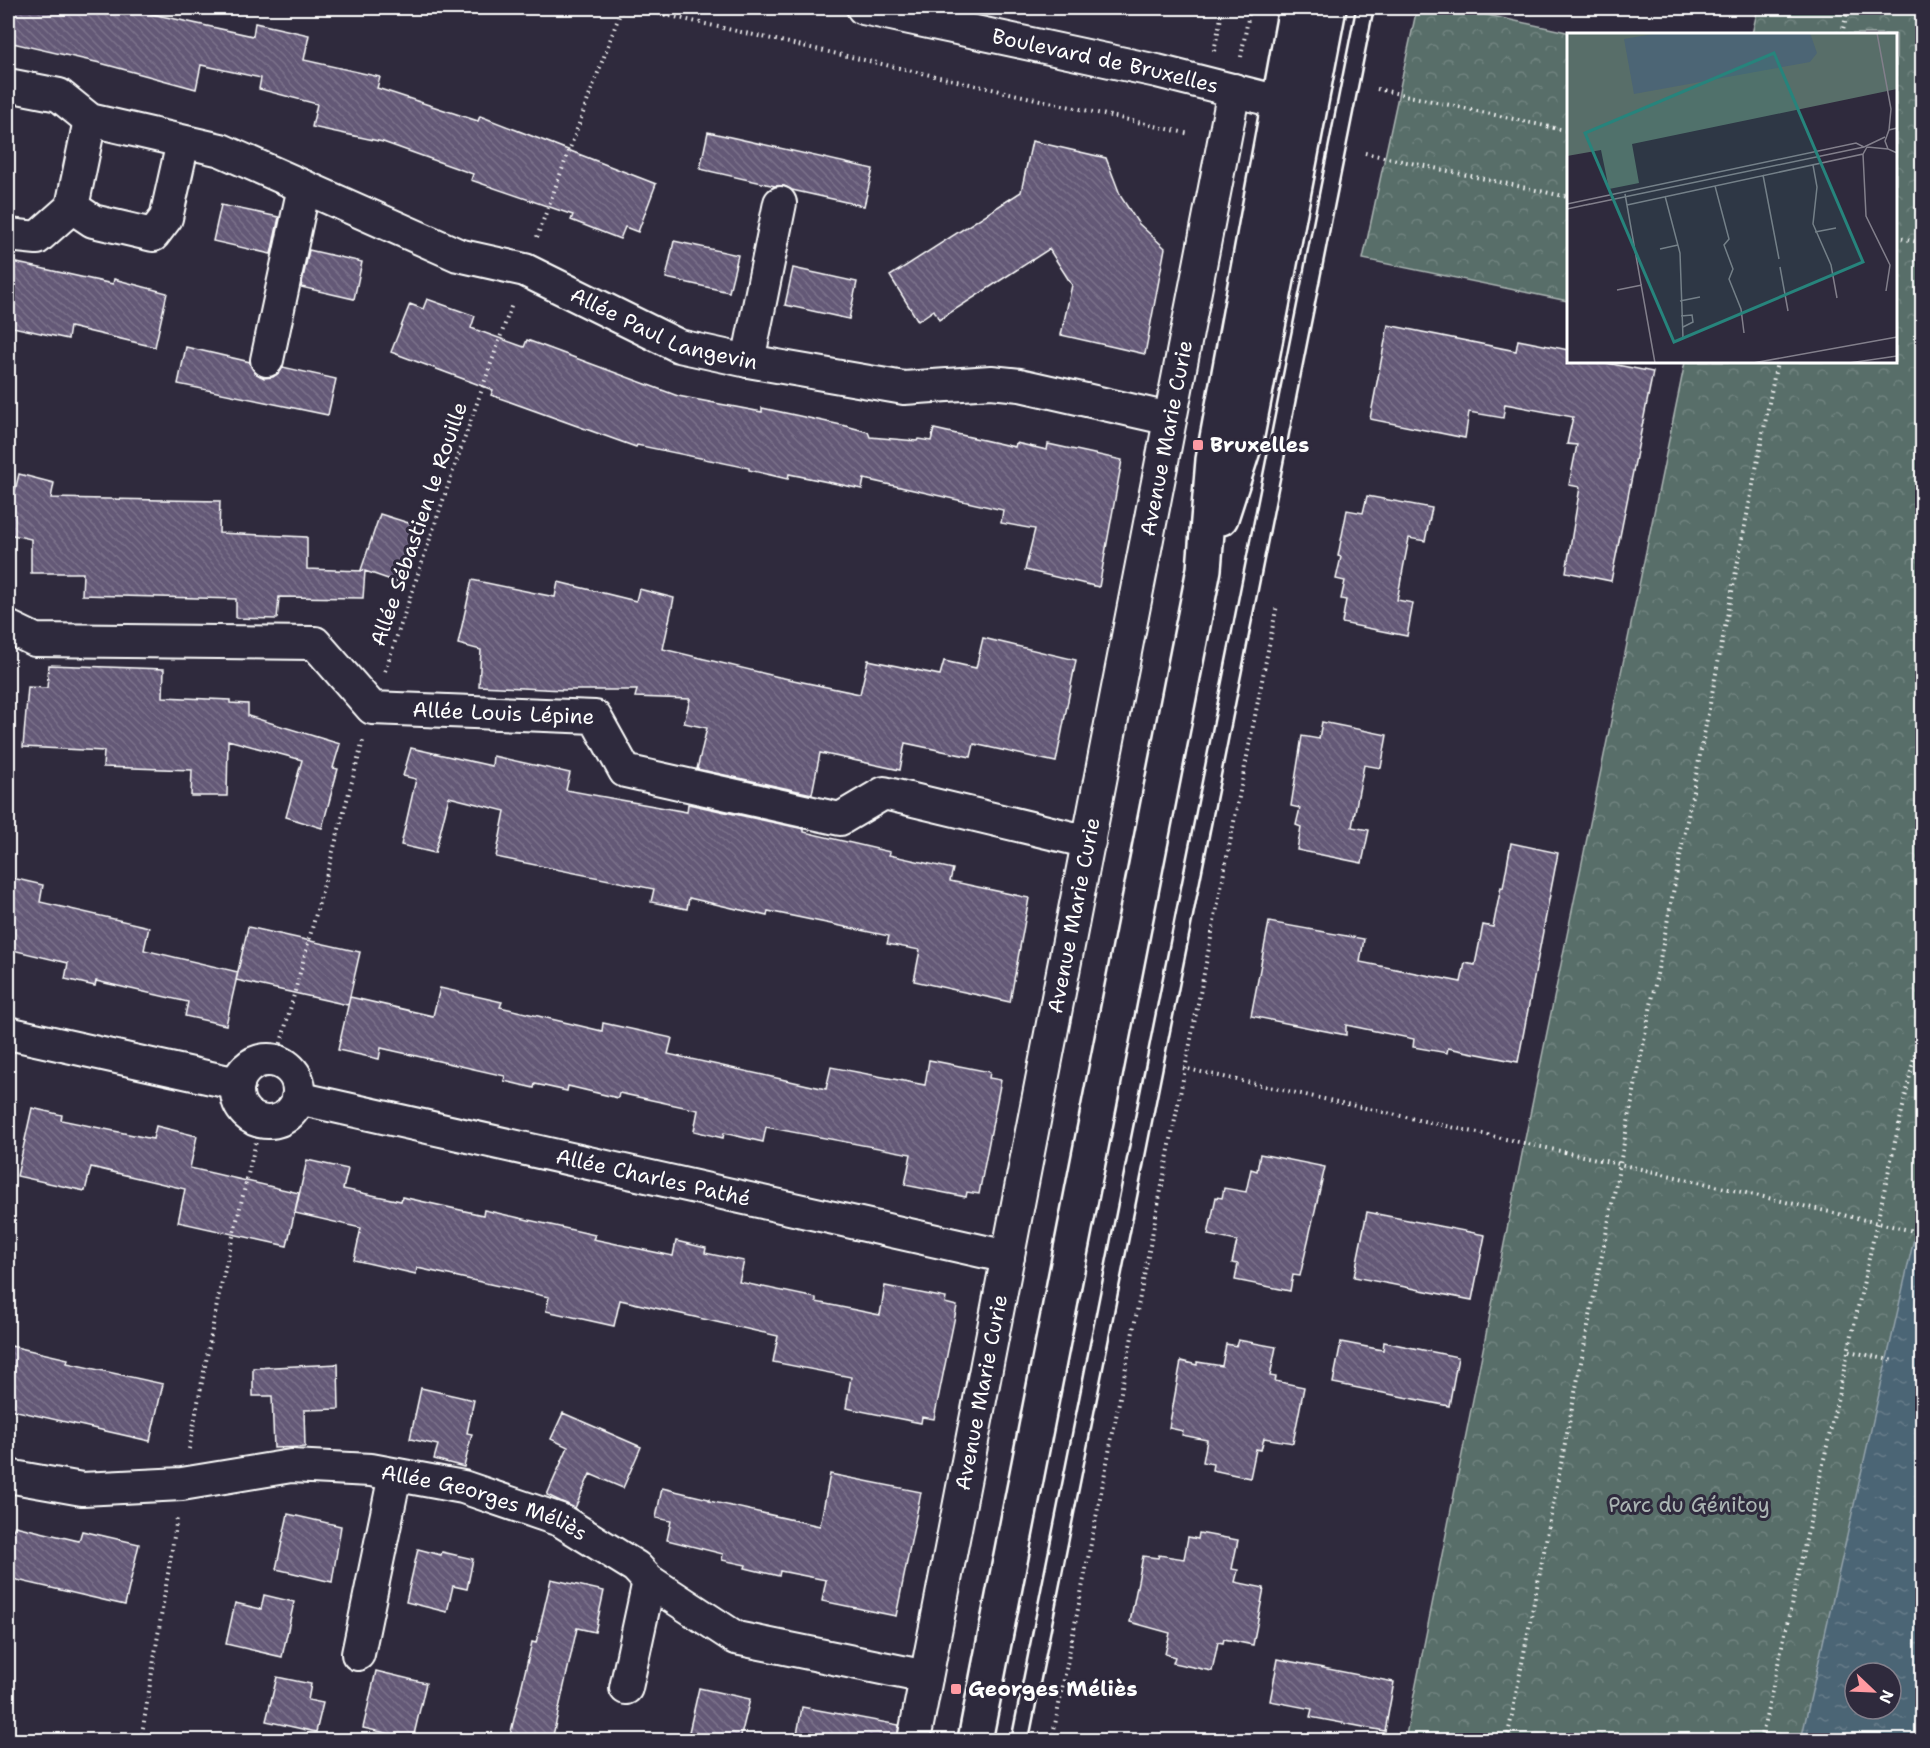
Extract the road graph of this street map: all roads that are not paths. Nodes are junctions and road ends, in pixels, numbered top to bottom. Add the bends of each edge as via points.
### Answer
1 (863, 8) edge
2 (1296, 8) edge
3 (1329, 8) edge
4 (1365, 8) edge
5 (8, 85) edge
6 (1234, 90) junction
7 (1317, 111) junction
8 (90, 120) junction
9 (183, 142) junction
10 (304, 187) junction
11 (780, 203) dead end
12 (72, 207) junction
13 (8, 235) edge
14 (267, 360) dead end
15 (748, 361) junction
16 (1170, 419) junction
17 (8, 627) edge
18 (1089, 842) junction
19 (8, 1033) edge
20 (238, 1084) junction
21 (298, 1098) junction
22 (1008, 1257) junction
23 (395, 1475) junction
24 (8, 1476) edge
25 (650, 1581) junction
26 (358, 1654) dead end
27 (926, 1677) junction
28 (626, 1688) dead end
29 (914, 1740) edge
30 (975, 1740) edge
31 (1020, 1740) edge

1 - 6 street, Boulevard de Bruxelles
2 - 7 main road
3 - 7 main road
4 - 7 lane
5 - 8 street, Allée Paul Langevin via 59,95
6 - 7 street, Boulevard de Bruxelles
6 - 16 street, Avenue Marie Curie
7 - 30 main road via 1246,441 1204,568
7 - 31 lane via 1155,1062
8 - 9 street, Allée Paul Langevin
8 - 12 street
9 - 10 street, Allée Paul Langevin via 221,150
9 - 12 street via 166,218 153,235 93,221
10 - 14 street
10 - 15 street, Allée Paul Langevin via 458,255 525,270 679,346
11 - 15 street
12 - 13 street via 37,238
15 - 16 street, Allée Paul Langevin via 904,387 991,382 1020,385
16 - 18 street, Avenue Marie Curie
17 - 18 street, Allée Louis Lépine via 35,640 315,643 372,708 595,717 624,771 840,819 884,793
18 - 22 street, Avenue Marie Curie
19 - 20 street
20 - 21 street via 252,1064 276,1061 295,1075
20 - 21 street via 237,1096 242,1107 261,1122 285,1118
21 - 22 street, Allée Charles Pathé
22 - 27 street, Avenue Marie Curie
23 - 24 street, Allée Georges Méliès via 291,1466 182,1484 82,1489
23 - 25 street, Allée Georges Méliès via 464,1487 561,1520
23 - 26 street
25 - 27 street, Allée Georges Méliès via 736,1638
25 - 28 street
27 - 29 street, Avenue Marie Curie

